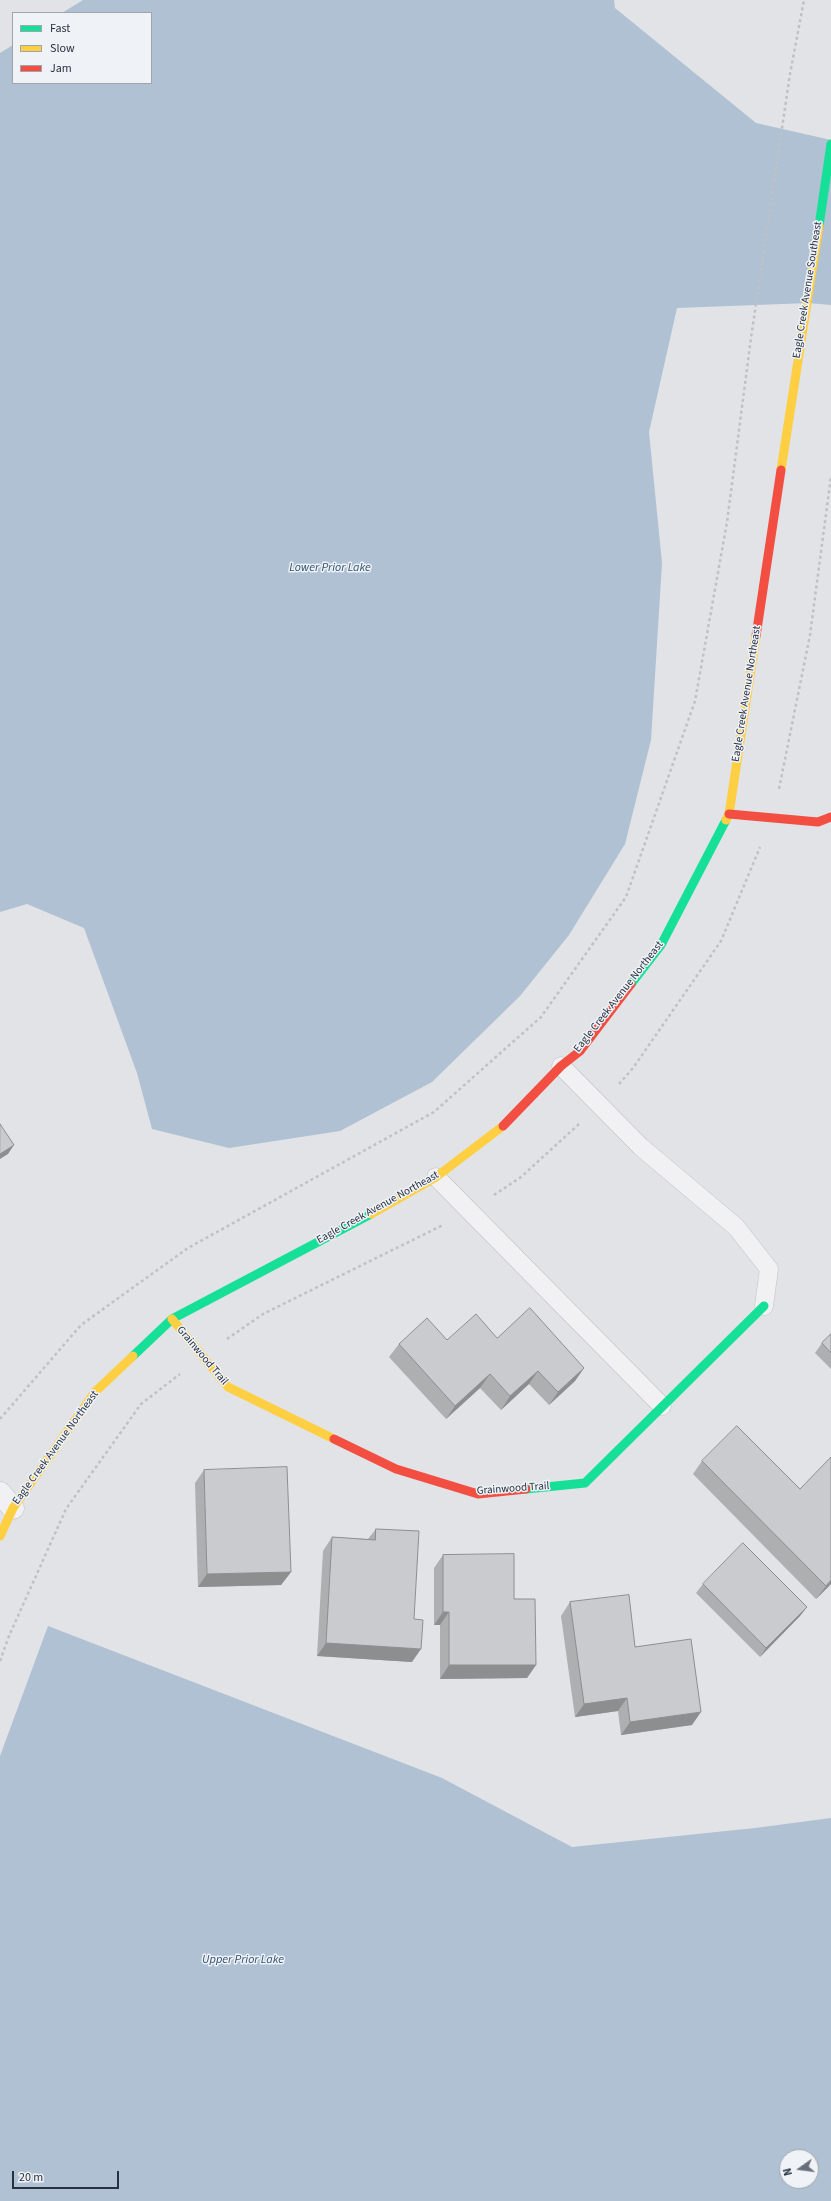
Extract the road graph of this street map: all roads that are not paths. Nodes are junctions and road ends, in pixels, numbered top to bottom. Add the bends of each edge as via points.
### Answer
1 (831, 144) edge
2 (790, 412) joint
3 (729, 814) junction
4 (831, 817) edge
5 (561, 1066) junction
6 (436, 1176) junction
7 (764, 1306) joint
8 (172, 1319) junction
9 (662, 1406) junction
10 (7, 1500) edge
11 (0, 1536) edge

1 - 2 main road, Eagle Creek Avenue Southeast
2 - 3 main road, Eagle Creek Avenue Northeast
3 - 4 main road via 818,822
3 - 5 main road, Eagle Creek Avenue Northeast via 661,945 580,1051
5 - 6 main road, Eagle Creek Avenue Northeast via 504,1126
5 - 7 lane via 641,1147 736,1227 769,1269
6 - 8 main road, Eagle Creek Avenue Northeast via 381,1209
6 - 9 lane
7 - 9 main road, Grainwood Trail
8 - 9 main road, Grainwood Trail via 228,1388 396,1469 478,1494 585,1483
8 - 10 main road, Eagle Creek Avenue Northeast via 95,1392
10 - 11 main road, Eagle Creek Avenue Northeast

